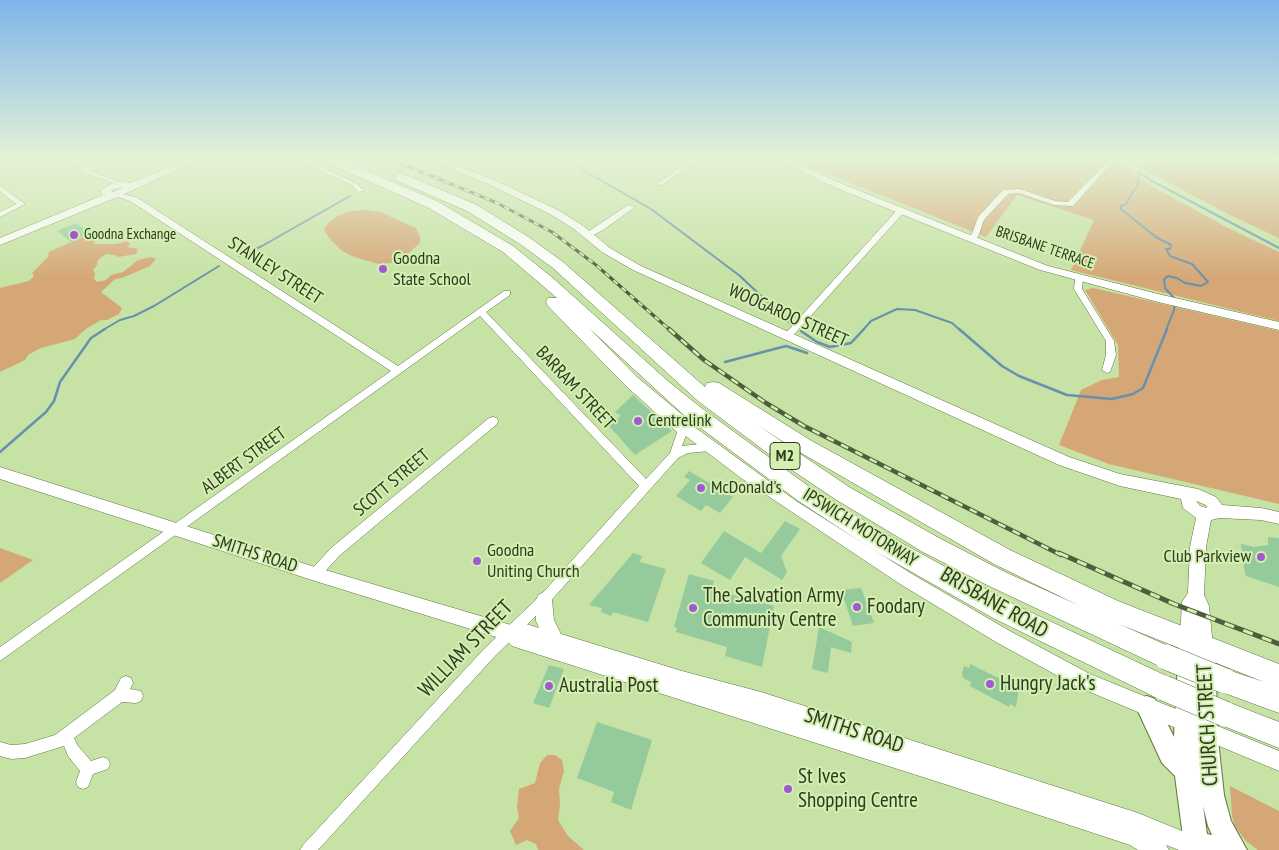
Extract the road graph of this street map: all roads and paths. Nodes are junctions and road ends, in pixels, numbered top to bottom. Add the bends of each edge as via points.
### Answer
1 (15, 200) edge
2 (95, 200) edge
3 (134, 200) edge
4 (409, 200) edge
5 (421, 200) edge
6 (453, 200) edge
7 (530, 200) edge
8 (874, 200) edge
9 (999, 200) edge
10 (1045, 200) edge
11 (1074, 200) edge
12 (631, 207) dead end
13 (901, 211) junction
14 (0, 215) edge
15 (587, 235) junction
16 (970, 240) junction
17 (0, 242) edge
18 (1079, 278) junction
19 (507, 293) dead end
20 (480, 312) junction
21 (1279, 326) edge
22 (787, 337) junction
23 (813, 348) joint
24 (650, 350) junction
25 (1107, 370) dead end
26 (398, 371) junction
27 (493, 422) dead end
28 (684, 427) junction
29 (709, 447) junction
30 (674, 455) junction
31 (0, 473) edge
32 (646, 486) junction
33 (1210, 509) junction
34 (1279, 518) edge
35 (178, 530) junction
36 (315, 574) junction
37 (544, 600) junction
38 (510, 632) junction
39 (555, 641) junction
40 (1196, 644) junction
41 (0, 655) edge
42 (1279, 676) edge
43 (1164, 688) joint
44 (136, 696) dead end
45 (1279, 700) edge
46 (1147, 707) junction
47 (1196, 727) junction
48 (1279, 735) edge
49 (66, 737) junction
50 (0, 750) edge
51 (1279, 761) edge
52 (102, 764) dead end
53 (1186, 770) junction
54 (1193, 846) edge
55 (308, 850) edge
56 (1158, 850) edge
57 (1222, 850) edge
58 (1235, 850) edge

1 - 14 street via 21,204
2 - 17 street
3 - 26 street, STANLEY STREET
4 - 28 highway via 461,228 523,273 631,381
5 - 43 highway, IPSWICH MOTORWAY / M2 via 508,249 693,412 804,494 881,543 1001,610
6 - 24 highway, IPSWICH MOTORWAY / M2 via 511,231 558,265
7 - 15 street, WOOGAROO STREET
8 - 13 street, BRISBANE TERRACE
9 - 16 street via 981,219
10 - 11 street via 1070,204
12 - 15 street
13 - 16 street, BRISBANE TERRACE
13 - 22 street
15 - 22 street, WOOGAROO STREET via 637,268
16 - 18 street, BRISBANE TERRACE
18 - 21 street, BRISBANE TERRACE
18 - 25 street via 1078,289 1110,341
19 - 20 street, ALBERT STREET
20 - 26 street, ALBERT STREET
20 - 32 street, BARRAM STREET
22 - 23 street, WOOGAROO STREET
23 - 33 street, WOOGAROO STREET via 1071,464 1190,500 1195,510
24 - 40 highway via 666,353 766,423 1002,557 1072,592
24 - 45 highway, IPSWICH MOTORWAY / M2, bridge via 704,396 784,455 931,545 1023,592 1166,657
26 - 35 street, ALBERT STREET
27 - 36 street, SCOTT STREET via 335,552
28 - 29 street, BRISBANE ROAD
28 - 30 street, WILLIAM STREET
29 - 30 street via 686,449
29 - 46 street, BRISBANE ROAD via 791,505 956,610 1084,680
30 - 32 street, WILLIAM STREET
31 - 35 street, SMITHS ROAD
32 - 37 street, WILLIAM STREET
33 - 34 street
33 - 40 street, CHURCH STREET via 1198,547 1196,596 1201,606
35 - 36 street, SMITHS ROAD
35 - 41 street, ALBERT STREET
36 - 38 street, SMITHS ROAD
37 - 38 street, WILLIAM STREET
37 - 39 street via 545,621
38 - 39 street, SMITHS ROAD via 526,632
38 - 55 street, WILLIAM STREET
38 - 56 street, SMITHS ROAD via 518,640 616,672 954,776 1135,836
39 - 54 street, SMITHS ROAD via 889,742 1133,821
40 - 42 highway
40 - 47 main road, CHURCH STREET
43 - 48 highway, IPSWICH MOTORWAY / M2, bridge
44 - 49 street via 123,689
46 - 47 street, BRISBANE ROAD
46 - 53 main road via 1170,755
47 - 51 street, BRISBANE ROAD
47 - 53 main road, CHURCH STREET via 1184,736
47 - 58 main road, CHURCH STREET via 1214,808 1220,826
49 - 50 street via 25,751
49 - 52 street via 85,776
53 - 54 main road, CHURCH STREET
54 - 57 main road

